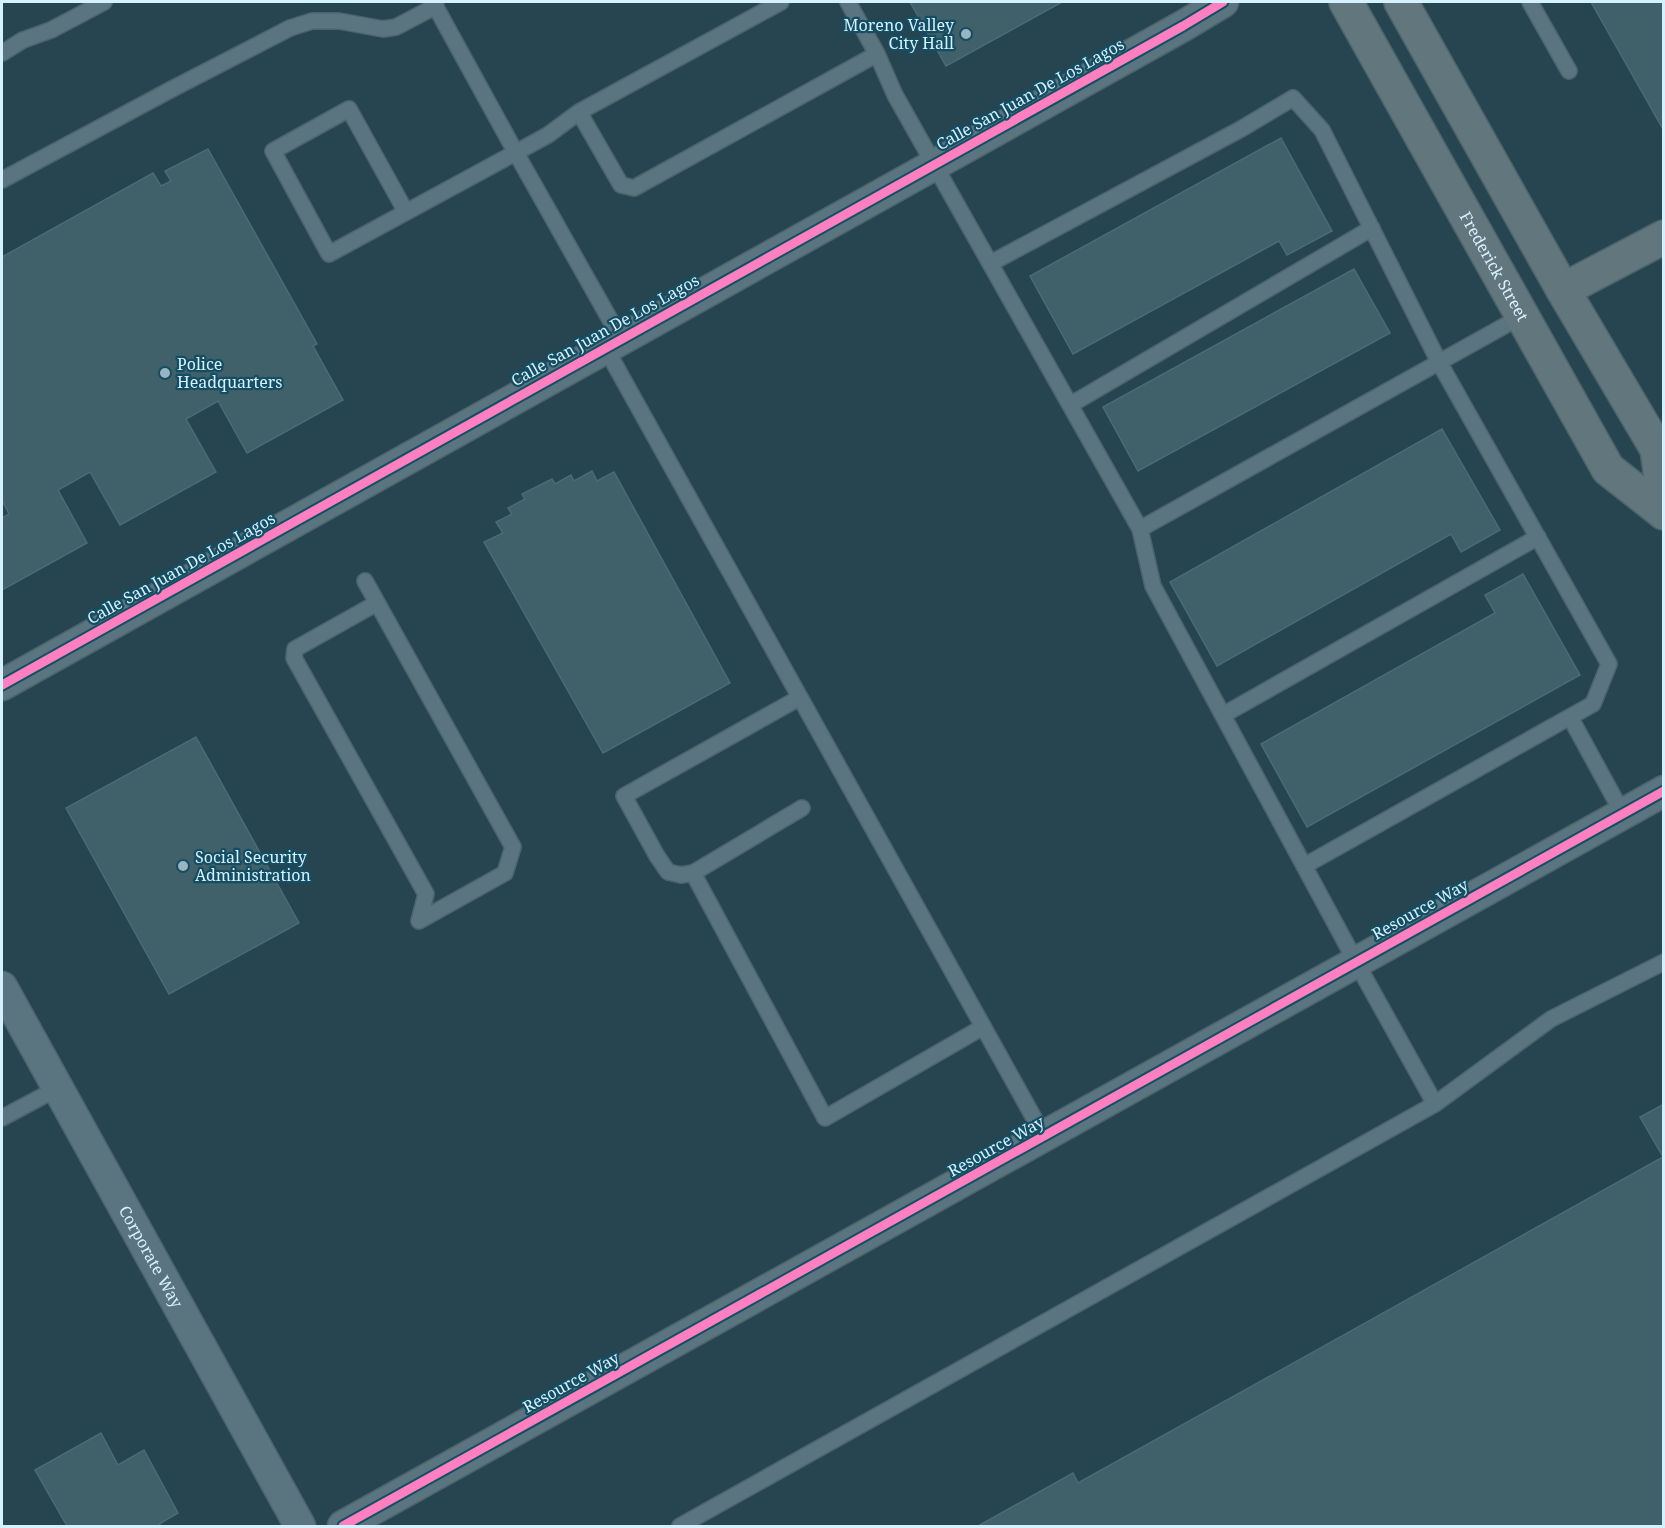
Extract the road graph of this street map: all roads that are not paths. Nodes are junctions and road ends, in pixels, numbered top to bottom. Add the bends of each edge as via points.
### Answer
1 (104, 2) edge
2 (781, 2) edge
3 (848, 2) edge
4 (1223, 2) edge
5 (1346, 2) edge
6 (1401, 2) edge
7 (1530, 2) edge
8 (435, 4) edge
9 (2, 53) edge
10 (877, 54) junction
11 (1569, 70) dead end
12 (579, 112) junction
13 (516, 153) junction
14 (935, 164) junction
15 (2, 180) edge
16 (406, 212) junction
17 (1372, 228) junction
18 (1664, 237) edge
19 (991, 263) junction
20 (1563, 290) junction
21 (1522, 316) junction
22 (613, 343) junction
23 (1439, 362) junction
24 (1070, 405) junction
25 (1664, 501) edge
26 (1664, 513) edge
27 (1140, 529) junction
28 (1538, 537) junction
29 (365, 581) dead end
30 (377, 603) junction
31 (2, 685) edge
32 (799, 698) junction
33 (1223, 716) junction
34 (1570, 717) junction
35 (1664, 791) edge
36 (802, 808) dead end
37 (1623, 814) junction
38 (1304, 866) junction
39 (693, 873) junction
40 (1356, 962) junction
41 (1664, 962) edge
42 (2, 987) edge
43 (983, 1027) junction
44 (58, 1088) junction
45 (1435, 1104) junction
46 (2, 1118) edge
47 (1044, 1136) junction
48 (300, 1527) edge
49 (343, 1527) edge
50 (680, 1527) edge

1 - 9 lane
2 - 12 lane
3 - 10 lane
4 - 14 street, Calle San Juan De Los Lagos
5 - 21 main road, Frederick Street
6 - 20 main road
7 - 11 lane
8 - 13 lane
8 - 15 lane via 396,27 312,21 290,28
10 - 12 lane via 634,188 621,185
10 - 14 lane via 895,95
12 - 13 lane
13 - 16 lane
13 - 22 lane
14 - 19 lane
14 - 22 street, Calle San Juan De Los Lagos
16 - 16 lane via 329,254 273,151 349,109
17 - 19 lane via 1322,130 1293,98
17 - 23 lane
17 - 24 lane
18 - 20 main road
19 - 24 lane
20 - 25 main road via 1657,449
21 - 23 lane
21 - 26 main road, Frederick Street via 1608,469
22 - 31 street, Calle San Juan De Los Lagos
22 - 32 lane
23 - 27 lane
23 - 28 lane
24 - 27 lane
27 - 33 lane via 1153,586
28 - 33 lane
28 - 34 lane via 1609,664 1593,704
29 - 30 lane
30 - 30 lane via 513,847 505,873 419,921 426,894 294,658 295,649
32 - 39 lane via 624,796 668,872
32 - 43 lane
33 - 38 lane
34 - 37 lane
34 - 38 lane
35 - 37 street, Resource Way
36 - 39 lane
37 - 40 street, Resource Way
38 - 40 lane
39 - 43 lane via 825,1118
40 - 45 lane
40 - 47 street, Resource Way
41 - 45 lane via 1551,1019
42 - 44 street, Corporate Way
43 - 47 lane
44 - 46 lane
44 - 48 street, Corporate Way
45 - 50 lane
47 - 49 street, Resource Way

